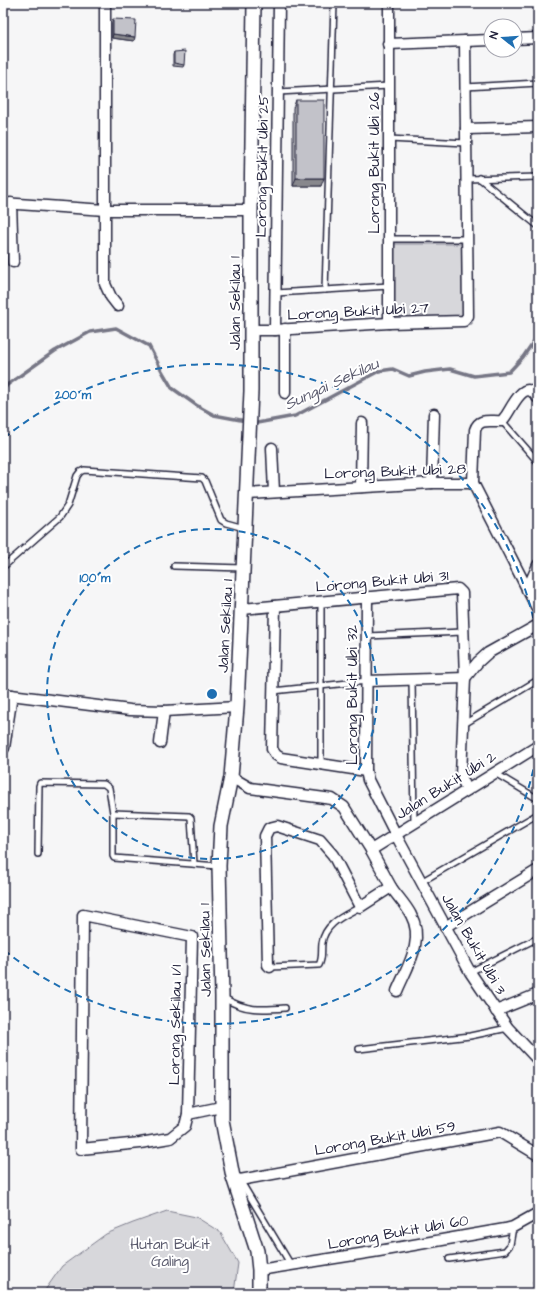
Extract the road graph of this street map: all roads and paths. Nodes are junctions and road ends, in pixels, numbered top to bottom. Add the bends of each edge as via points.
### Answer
1 (104, 3) edge
2 (254, 3) edge
3 (279, 3) edge
4 (334, 3) edge
5 (388, 3) edge
6 (538, 38) edge
7 (523, 39) edge
8 (483, 40) edge
9 (465, 41) junction
10 (388, 44) junction
11 (538, 84) edge
12 (389, 86) junction
13 (465, 87) junction
14 (331, 89) junction
15 (278, 92) junction
16 (538, 127) edge
17 (466, 129) junction
18 (389, 139) junction
19 (466, 143) junction
20 (538, 177) edge
21 (479, 178) junction
22 (466, 179) junction
23 (7, 203) edge
24 (105, 210) junction
25 (251, 210) junction
26 (538, 226) edge
27 (389, 239) junction
28 (467, 240) junction
29 (13, 262) dead end
30 (389, 286) junction
31 (325, 290) junction
32 (276, 293) junction
33 (118, 306) dead end
34 (389, 324) junction
35 (251, 330) junction
36 (280, 330) junction
37 (285, 392) dead end
38 (538, 398) edge
39 (434, 414) dead end
40 (502, 421) junction
41 (362, 423) dead end
42 (272, 448) dead end
43 (538, 462) edge
44 (432, 483) junction
45 (474, 483) junction
46 (362, 487) junction
47 (274, 492) junction
48 (247, 494) junction
49 (245, 528) junction
50 (538, 565) edge
51 (174, 566) dead end
52 (3, 568) edge
53 (244, 568) junction
54 (528, 590) junction
55 (367, 597) junction
56 (321, 601) junction
57 (275, 606) junction
58 (242, 609) junction
59 (538, 610) edge
60 (538, 624) edge
61 (463, 632) junction
62 (367, 636) junction
63 (465, 678) junction
64 (412, 679) junction
65 (367, 680) junction
66 (538, 680) edge
67 (321, 686) junction
68 (273, 691) junction
69 (7, 694) edge
70 (237, 707) junction
71 (164, 711) junction
72 (464, 724) junction
73 (160, 743) dead end
74 (538, 746) edge
75 (4, 748) edge
76 (321, 764) junction
77 (366, 771) junction
78 (495, 773) junction
79 (231, 777) junction
80 (467, 790) junction
81 (538, 799) edge
82 (113, 813) junction
83 (538, 814) edge
84 (414, 823) junction
85 (396, 835) junction
86 (371, 850) junction
87 (38, 854) dead end
88 (194, 864) junction
89 (219, 866) junction
90 (538, 870) edge
91 (421, 882) junction
92 (391, 887) junction
93 (360, 907) junction
94 (445, 927) junction
95 (538, 938) edge
96 (270, 967) joint
97 (470, 972) junction
98 (397, 991) dead end
99 (538, 994) edge
100 (222, 997) junction
101 (285, 1008) dead end
102 (496, 1011) junction
103 (508, 1028) junction
104 (359, 1050) dead end
105 (538, 1060) edge
106 (221, 1107) junction
107 (188, 1114) junction
108 (538, 1155) edge
109 (236, 1178) junction
110 (538, 1213) edge
111 (513, 1227) junction
112 (449, 1259) dead end
113 (291, 1265) junction
114 (259, 1270) junction
115 (259, 1293) edge

1 - 24 street
2 - 25 street, Jalan Sekilau 1
3 - 15 street, Lorong Bukit Ubi 25
4 - 14 lane
5 - 10 street, Lorong Bukit Ubi 26
6 - 7 street
8 - 9 street
9 - 10 street
9 - 13 street
10 - 12 street, Lorong Bukit Ubi 26
11 - 13 lane
12 - 14 lane
12 - 18 street, Lorong Bukit Ubi 26
13 - 17 street
14 - 15 lane
14 - 31 lane
15 - 32 street, Lorong Bukit Ubi 25
16 - 17 street
17 - 19 street
18 - 19 lane
18 - 27 street, Lorong Bukit Ubi 26
19 - 22 street
20 - 21 lane
21 - 22 lane
21 - 26 lane
22 - 28 street
23 - 24 street
23 - 29 street
24 - 25 street
24 - 33 street via 105,284
25 - 35 street, Jalan Sekilau 1
27 - 28 lane
27 - 30 street, Lorong Bukit Ubi 26
28 - 34 street, Lorong Bukit Ubi 27 via 467,319
30 - 31 lane
30 - 34 street, Lorong Bukit Ubi 26
31 - 32 lane
32 - 36 street, Lorong Bukit Ubi 25
34 - 36 street, Lorong Bukit Ubi 27
35 - 36 street, Lorong Bukit Ubi 27
35 - 48 street, Jalan Sekilau 1
36 - 37 street, Lorong Bukit Ubi 25
38 - 40 street via 531,391 522,391
39 - 44 street
40 - 43 lane
40 - 45 street via 485,420 476,426
41 - 46 street
42 - 47 street
44 - 45 street, Lorong Bukit Ubi 28
44 - 46 street, Lorong Bukit Ubi 28
45 - 54 street, Lorong Bukit Ubi 28
46 - 47 street, Lorong Bukit Ubi 28
47 - 48 street, Lorong Bukit Ubi 28
48 - 49 street, Jalan Sekilau 1
49 - 52 lane via 221,520 202,478 84,470 77,476 68,505 60,517
49 - 53 street, Jalan Sekilau 1
50 - 54 street
51 - 53 lane
53 - 58 street, Jalan Sekilau 1
54 - 59 street, Lorong Bukit Ubi 28
55 - 56 street, Lorong Bukit Ubi 31
55 - 61 street, Lorong Bukit Ubi 31 via 458,589 462,593
55 - 62 street, Lorong Bukit Ubi 32
56 - 57 street, Lorong Bukit Ubi 31
56 - 67 lane
57 - 58 street, Lorong Bukit Ubi 31
57 - 68 street
58 - 70 street, Jalan Sekilau 1
60 - 63 street via 488,653
61 - 62 lane
61 - 63 street, Lorong Bukit Ubi 31
62 - 65 street, Lorong Bukit Ubi 32
63 - 64 street
63 - 72 street, Lorong Bukit Ubi 31
64 - 65 street
64 - 84 lane
65 - 67 lane
65 - 77 street, Lorong Bukit Ubi 32
66 - 72 lane
67 - 68 lane
67 - 76 lane
68 - 76 street via 272,749 281,758
69 - 71 street via 130,710
69 - 75 street
70 - 71 street
70 - 79 street, Jalan Sekilau 1
71 - 73 street
72 - 80 street, Lorong Bukit Ubi 31 via 461,776
74 - 78 street, Jalan Bukit Ubi 2
76 - 77 street
77 - 85 street, Lorong Bukit Ubi 32 via 368,780
78 - 80 street, Jalan Bukit Ubi 2
78 - 81 lane
79 - 86 street via 250,788 332,799 344,807
79 - 89 street, Jalan Sekilau 1 via 221,826
80 - 84 street, Jalan Bukit Ubi 2
82 - 87 lane via 110,788 104,784 40,784
82 - 88 lane via 190,816
82 - 88 lane via 114,858
83 - 91 lane
84 - 85 street, Jalan Bukit Ubi 2
85 - 86 street, Jalan Bukit Ubi 2
85 - 91 street, Jalan Bukit Ubi 3
86 - 92 street
88 - 89 lane
89 - 100 street, Jalan Sekilau 1
90 - 94 street
91 - 94 street, Jalan Bukit Ubi 3
92 - 93 street
92 - 98 street via 411,915 417,932 416,948
93 - 96 lane via 330,926 324,937 322,960 319,965
93 - 96 street via 333,855 320,840 277,826 269,828 264,836
94 - 97 street, Jalan Bukit Ubi 3
95 - 97 lane
97 - 102 street, Jalan Bukit Ubi 3
99 - 102 street
100 - 101 lane via 246,1008
100 - 106 street, Jalan Sekilau 1
102 - 103 street, Jalan Bukit Ubi 3
103 - 104 lane via 470,1036
103 - 105 street, Jalan Bukit Ubi 3
106 - 107 street
106 - 109 street, Jalan Sekilau 1
107 - 107 street, Lorong Sekilau 1/1 via 192,938 84,915 81,1149 170,1138 185,1126
108 - 109 street, Lorong Bukit Ubi 59 via 500,1132
109 - 113 lane
109 - 114 street, Jalan Sekilau 1 via 254,1239
110 - 111 street, Lorong Bukit Ubi 60
111 - 112 lane via 510,1246 505,1251
111 - 113 street, Lorong Bukit Ubi 60
113 - 114 street, Lorong Bukit Ubi 60
114 - 115 street, Jalan Sekilau 1

